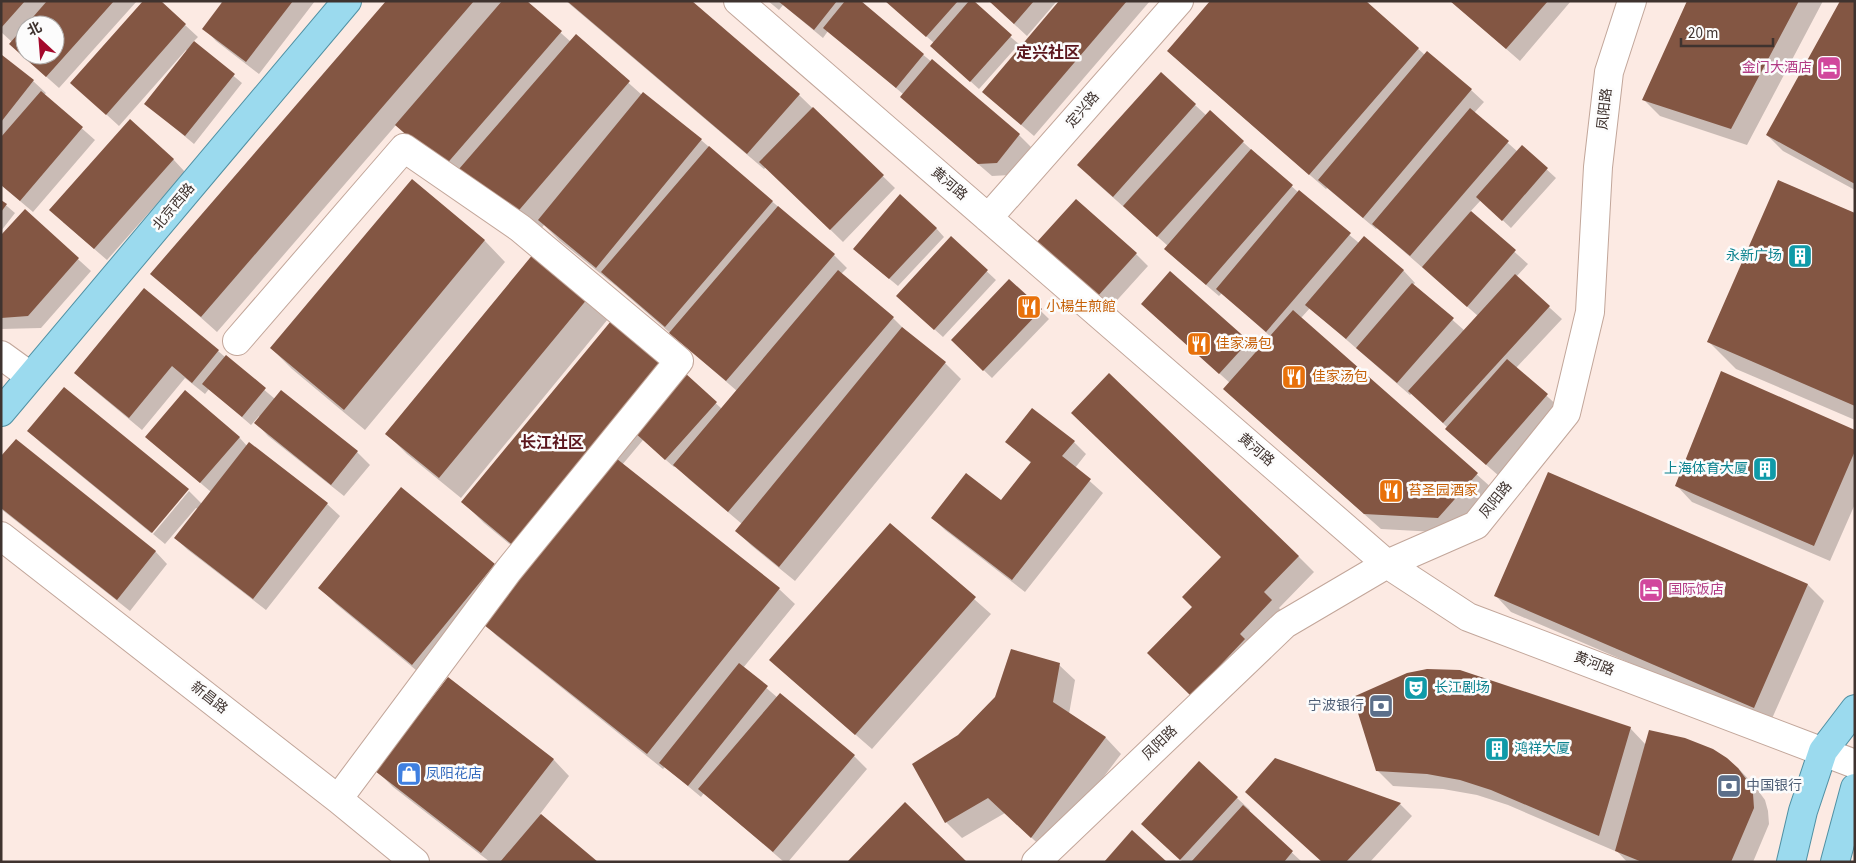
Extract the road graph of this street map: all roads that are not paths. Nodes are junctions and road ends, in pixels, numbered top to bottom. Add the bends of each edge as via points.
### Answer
1 (347, 1) edge
2 (738, 1) edge
3 (1179, 1) edge
4 (1632, 1) edge
5 (988, 218) junction
6 (237, 341) dead end
7 (1, 355) edge
8 (30, 376) junction
9 (1, 412) edge
10 (1, 536) edge
11 (1387, 564) junction
12 (1855, 709) edge
13 (1823, 751) junction
14 (1855, 764) edge
15 (1855, 788) edge
16 (353, 808) junction
17 (415, 862) edge
18 (1036, 862) edge
19 (1791, 862) edge
20 (1834, 862) edge

1 - 8 main road, 北京西路
2 - 5 street, 黄河路
3 - 5 street, 定兴路
4 - 11 street, 凤阳路 via 1609,72 1598,167 1590,312 1566,413 1476,525
5 - 11 street, 黄河路
6 - 16 street via 404,148 520,228 678,361 508,572
7 - 8 street
8 - 9 main road, 北京西路
10 - 16 street, 新昌路
11 - 13 street, 黄河路 via 1468,616
11 - 18 street, 凤阳路 via 1285,624
12 - 13 main road
13 - 14 street, 黄河路
13 - 19 main road via 1803,811
15 - 20 main road
16 - 17 street, 新昌路

